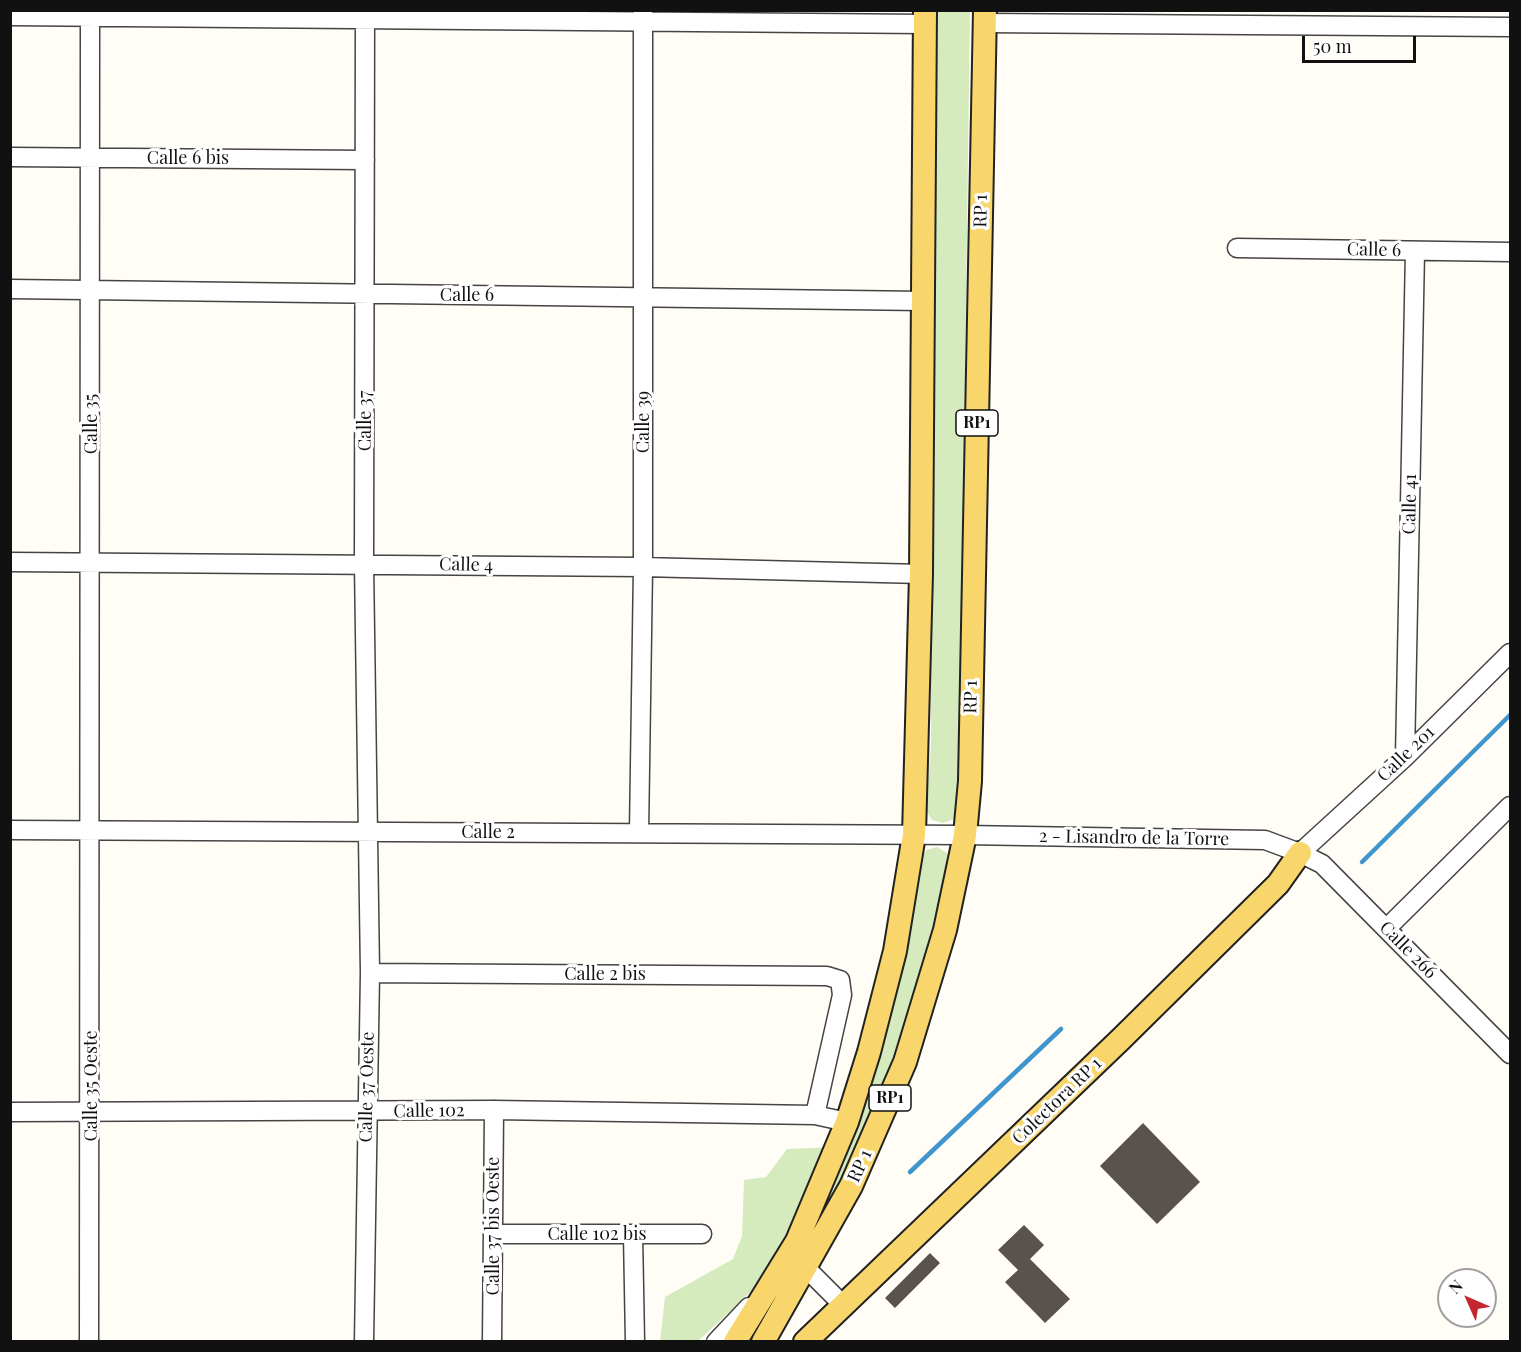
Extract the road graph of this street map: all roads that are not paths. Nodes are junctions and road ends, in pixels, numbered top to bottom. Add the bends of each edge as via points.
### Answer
1 (215, 14) edge
2 (365, 15) edge
3 (10, 16) edge
4 (643, 16) edge
5 (90, 17) junction
6 (925, 17) edge
7 (985, 17) edge
8 (1510, 27) edge
9 (10, 157) edge
10 (90, 158) junction
11 (365, 160) junction
12 (1237, 248) dead end
13 (1415, 251) junction
14 (1510, 252) edge
15 (10, 289) edge
16 (90, 289) junction
17 (366, 295) junction
18 (643, 296) junction
19 (923, 301) junction
20 (10, 562) edge
21 (92, 563) junction
22 (364, 564) junction
23 (643, 567) junction
24 (921, 574) junction
25 (1510, 653) edge
26 (1405, 757) junction
27 (1510, 806) edge
28 (10, 830) edge
29 (91, 830) junction
30 (368, 832) junction
31 (639, 833) junction
32 (914, 835) junction
33 (965, 835) junction
34 (1300, 853) junction
35 (1387, 928) junction
36 (370, 973) junction
37 (1510, 1054) edge
38 (494, 1110) junction
39 (366, 1111) junction
40 (10, 1112) edge
41 (91, 1112) junction
42 (815, 1115) junction
43 (847, 1122) junction
44 (493, 1233) junction
45 (633, 1234) junction
46 (702, 1234) dead end
47 (796, 1264) junction
48 (774, 1279) junction
49 (843, 1305) junction
50 (89, 1341) edge
51 (364, 1341) edge
52 (492, 1341) edge
53 (635, 1341) edge
54 (716, 1341) edge
55 (735, 1341) edge
56 (763, 1341) edge
57 (805, 1341) edge

1 - 2 street
1 - 5 street
2 - 4 street
2 - 11 street, Calle 37
3 - 5 street
4 - 6 street
4 - 18 street, Calle 39
5 - 10 street, Calle 35
6 - 19 main road, RP 1 / RP1
7 - 8 street
7 - 33 main road, RP 1 / RP1 via 970,769
9 - 10 street, Calle 6 bis
10 - 11 street, Calle 6 bis
10 - 16 street, Calle 35
11 - 17 street, Calle 37
12 - 13 street, Calle 6
13 - 14 street, Calle 6
13 - 26 street, Calle 41
15 - 16 street, Calle 6
16 - 17 street, Calle 6
16 - 21 street, Calle 35
17 - 18 street, Calle 6
17 - 22 street, Calle 37
18 - 19 street, Calle 6
18 - 23 street, Calle 39
19 - 24 main road, RP 1 / RP1
20 - 21 street, Calle 4
21 - 22 street, Calle 4
21 - 29 street, Calle 35
22 - 23 street, Calle 4
22 - 30 street, Calle 37
23 - 24 street, Calle 4
23 - 31 street, Calle 39
24 - 32 main road, RP 1 / RP1
25 - 26 street, Calle 201
26 - 34 street, Calle 201
27 - 35 street
28 - 29 street, Calle 2
29 - 30 street, Calle 2
29 - 41 street, Calle 35 Oeste
30 - 31 street, Calle 2
30 - 36 street, Calle 37 Oeste
31 - 32 street, Calle 2
32 - 33 street, Calle 2
32 - 43 main road, RP 1 / RP1 via 895,951
33 - 34 street, 2 - Lisandro de la Torre via 1265,840
33 - 47 main road, RP 1 / RP1 via 945,930 905,1062 856,1176
34 - 35 street, Calle 266 via 1322,864
34 - 49 main road, Colectora RP 1 via 1278,884
35 - 37 street, Calle 266
36 - 39 street, Calle 37 Oeste
36 - 42 street, Calle 2 bis via 827,976 840,980 842,995
38 - 39 street, Calle 102
38 - 42 street, Calle 102
38 - 44 street, Calle 37 bis Oeste
39 - 41 street, Calle 102
39 - 51 street, Calle 37 Oeste
40 - 41 street, Calle 102
41 - 50 street, Calle 35 Oeste
42 - 43 street, Calle 102
43 - 47 main road, RP 1 / RP1
44 - 45 street, Calle 102 bis
44 - 52 street, Calle 37 bis Oeste
45 - 46 street, Calle 102 bis
45 - 53 street
47 - 48 main road, RP 1 / RP1
47 - 49 street
47 - 56 main road, RP 1 / RP1
48 - 54 street
48 - 55 main road, RP 1 / RP1
49 - 57 main road, Colectora RP 1

